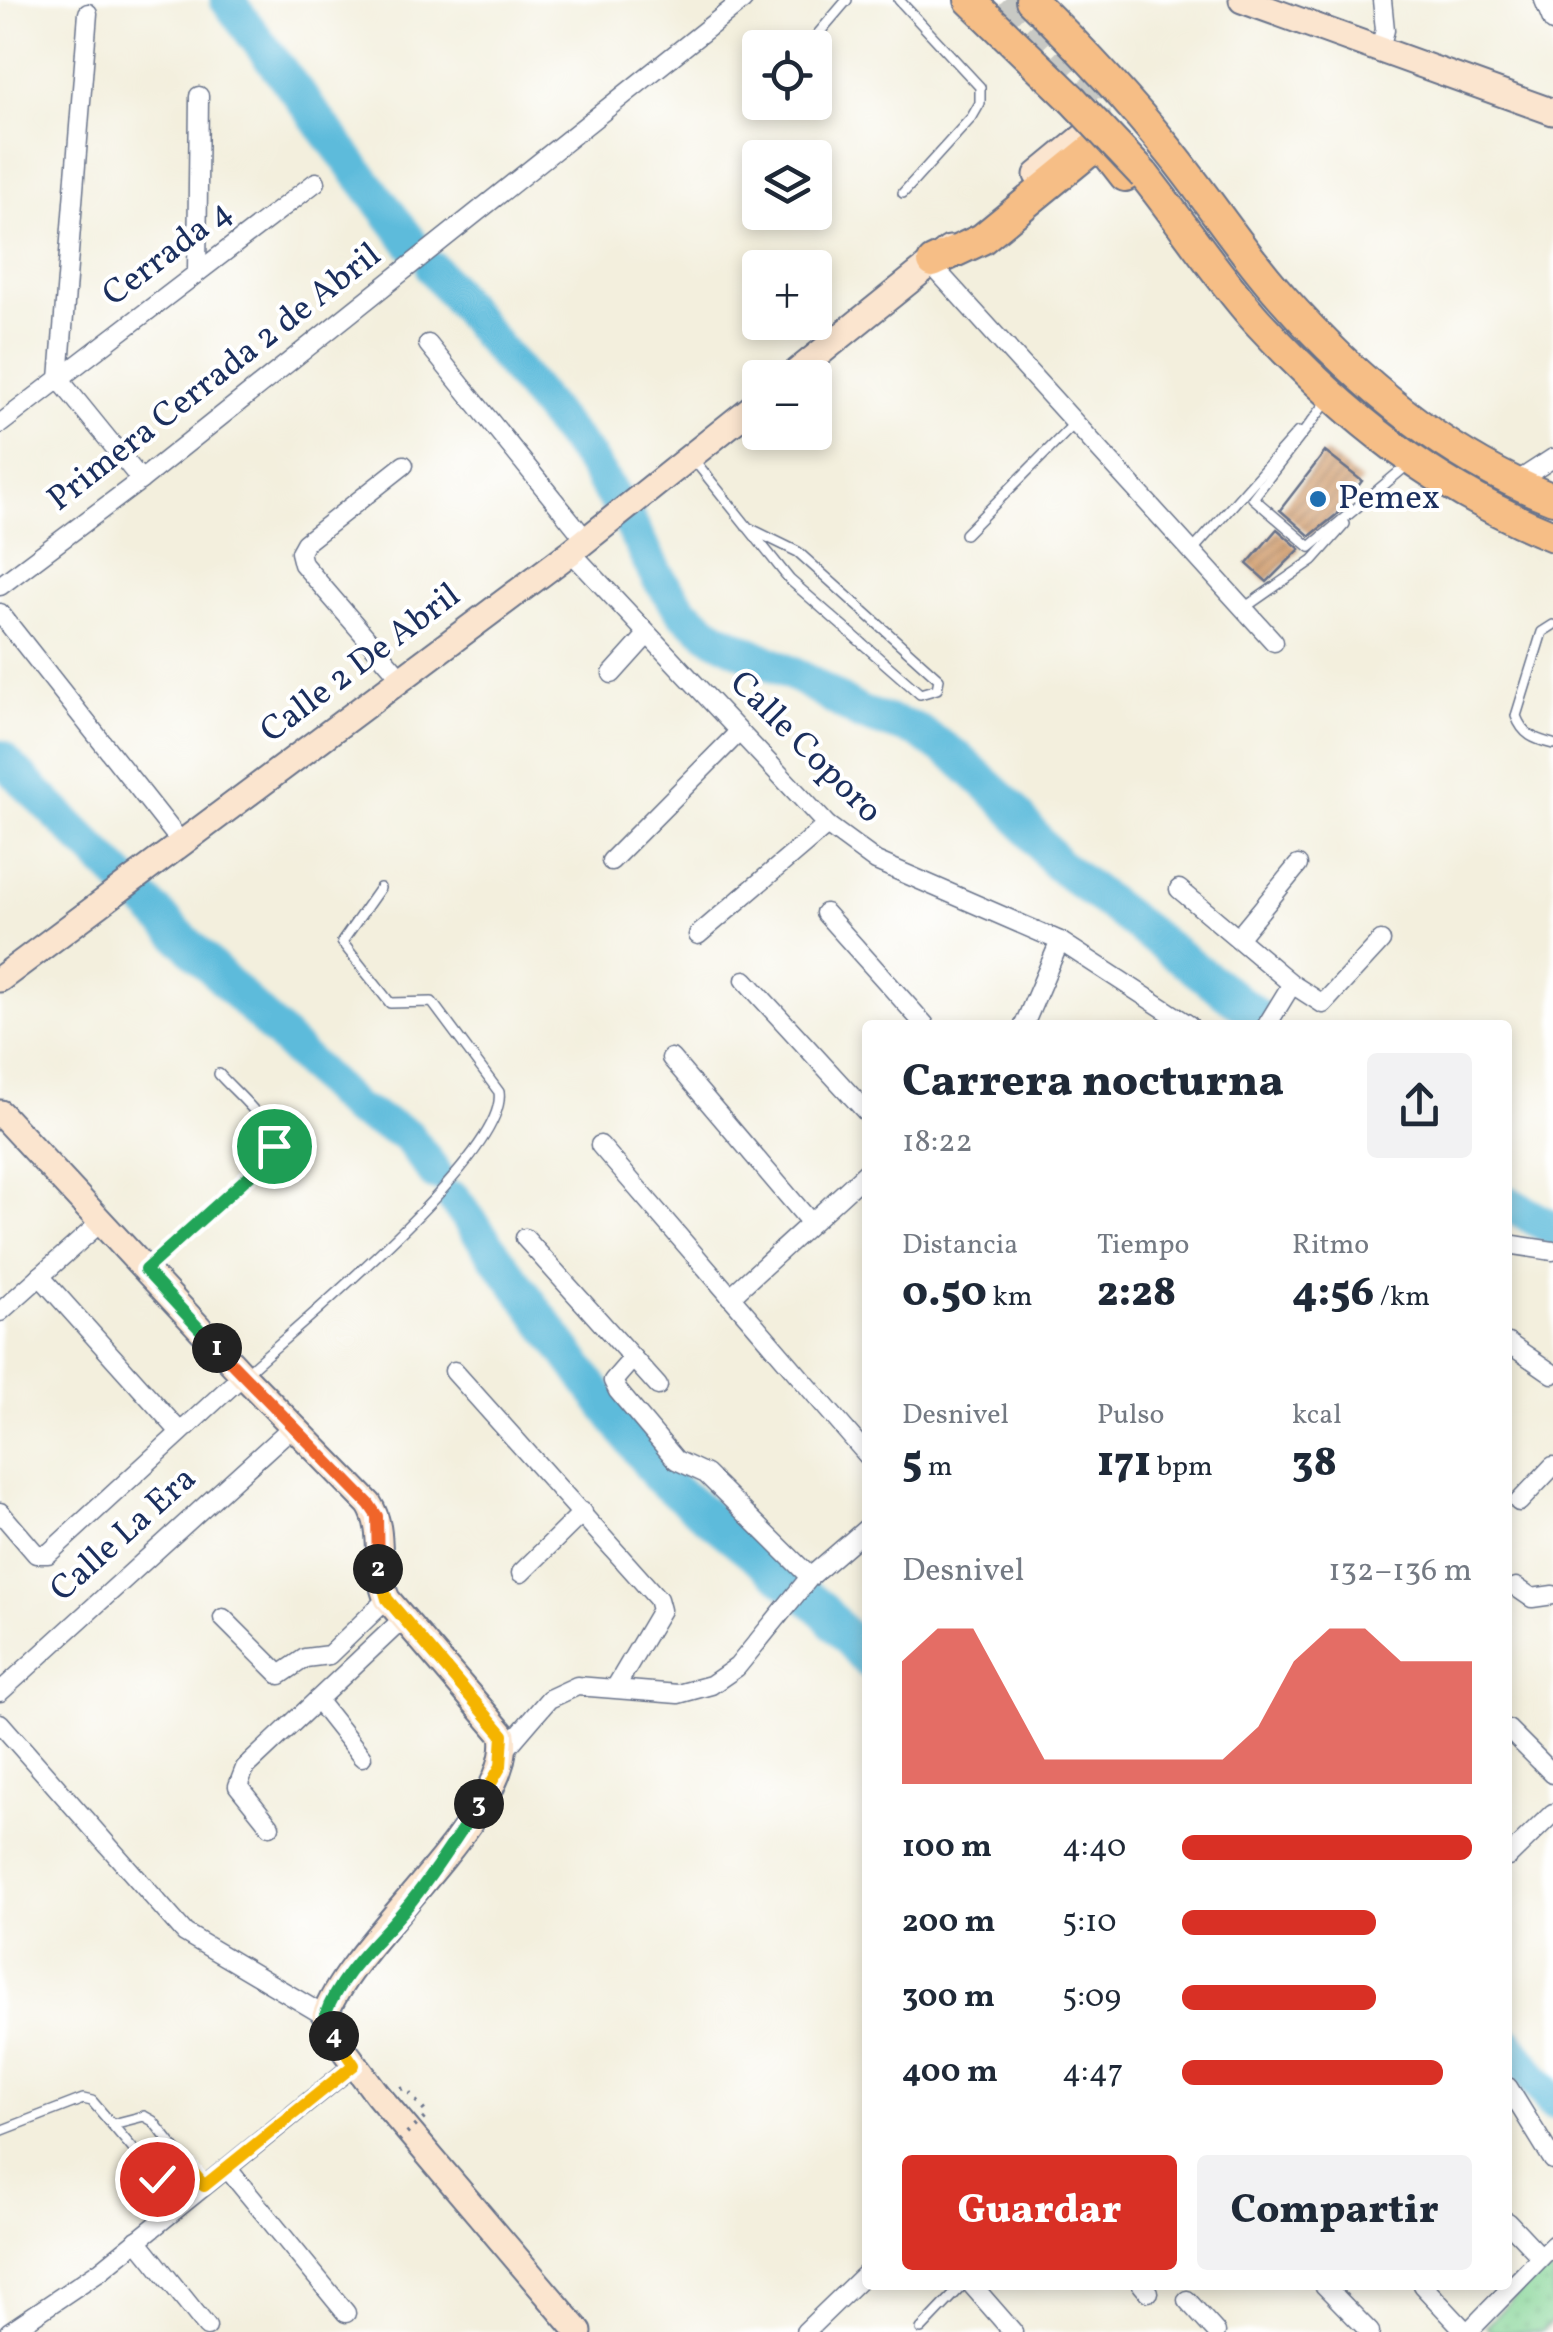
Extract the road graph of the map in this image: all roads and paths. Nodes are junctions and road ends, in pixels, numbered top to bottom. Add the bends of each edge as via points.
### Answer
1 (744, 0) edge
2 (847, 0) edge
3 (899, 0) edge
4 (970, 0) edge
5 (1031, 0) edge
6 (1242, 0) edge
7 (1382, 0) edge
8 (1544, 0) edge
9 (88, 13) dead end
10 (1553, 22) edge
11 (821, 30) edge
12 (1379, 51) junction
13 (199, 96) dead end
14 (1553, 112) edge
15 (1082, 137) tunnel mouth
16 (316, 182) dead end
17 (903, 193) dead end
18 (932, 263) junction
19 (197, 273) junction
20 (1255, 319) junction
21 (428, 344) dead end
22 (811, 360) edge
23 (59, 379) junction
24 (1332, 396) junction
25 (742, 415) edge
26 (0, 424) edge
27 (1306, 424) junction
28 (1073, 425) junction
29 (692, 456) junction
30 (1553, 458) edge
31 (1410, 462) junction
32 (404, 465) dead end
33 (141, 480) junction
34 (1514, 484) junction
35 (1553, 499) edge
36 (1358, 506) junction
37 (748, 527) junction
38 (965, 534) dead end
39 (1553, 536) edge
40 (578, 546) junction
41 (1190, 553) junction
42 (0, 586) edge
43 (1244, 608) junction
44 (0, 613) edge
45 (1553, 625) edge
46 (647, 635) junction
47 (1274, 642) dead end
48 (612, 674) dead end
49 (401, 678) junction
50 (739, 732) junction
51 (1553, 744) edge
52 (827, 824) junction
53 (180, 841) junction
54 (611, 861) dead end
55 (1298, 865) dead end
56 (380, 888) dead end
57 (1179, 889) dead end
58 (825, 912) dead end
59 (698, 936) dead end
60 (1238, 938) junction
61 (1060, 941) junction
62 (1382, 941) dead end
63 (0, 979) edge
64 (745, 980) dead end
65 (1292, 984) junction
66 (921, 1020) edge
67 (1026, 1020) edge
68 (1180, 1020) edge
69 (1270, 1020) edge
70 (671, 1058) dead end
71 (219, 1074) dead end
72 (862, 1107) edge
73 (0, 1113) edge
74 (600, 1145) dead end
75 (862, 1177) edge
76 (101, 1222) junction
77 (812, 1223) junction
78 (525, 1238) dead end
79 (1512, 1245) edge
80 (1553, 1250) edge
81 (145, 1270) junction
82 (40, 1276) junction
83 (730, 1297) junction
84 (0, 1312) edge
85 (1512, 1346) edge
86 (633, 1358) junction
87 (454, 1371) dead end
88 (1553, 1374) edge
89 (242, 1376) junction
90 (658, 1386) dead end
91 (292, 1427) junction
92 (180, 1432) junction
93 (862, 1449) edge
94 (1553, 1466) edge
95 (1519, 1502) dead end
96 (0, 1512) edge
97 (583, 1512) junction
98 (862, 1532) edge
99 (521, 1573) dead end
100 (810, 1577) junction
101 (1516, 1587) dead end
102 (1553, 1595) edge
103 (396, 1609) junction
104 (223, 1618) dead end
105 (615, 1688) junction
106 (0, 1692) edge
107 (317, 1700) junction
108 (0, 1723) edge
109 (1512, 1733) edge
110 (506, 1749) junction
111 (362, 1757) dead end
112 (1553, 1774) edge
113 (1553, 1813) edge
114 (270, 1826) dead end
115 (1512, 1853) edge
116 (325, 2016) junction
117 (354, 2065) junction
118 (406, 2088) dead end
119 (1512, 2093) edge
120 (113, 2124) junction
121 (0, 2130) edge
122 (399, 2141) dead end
123 (1553, 2160) edge
124 (188, 2166) junction
125 (227, 2168) junction
126 (204, 2186) junction
127 (1512, 2225) edge
128 (138, 2240) junction
129 (1547, 2251) edge
130 (862, 2277) edge
131 (1512, 2286) edge
132 (958, 2290) edge
133 (976, 2290) edge
134 (1329, 2290) edge
135 (1427, 2290) edge
136 (1508, 2290) edge
137 (1187, 2300) dead end
138 (346, 2314) dead end
139 (207, 2328) dead end
140 (921, 2329) dead end
141 (1005, 2329) edge
142 (9, 2332) edge
143 (580, 2332) edge
144 (806, 2332) edge
145 (1216, 2332) edge
146 (1370, 2332) edge
147 (1467, 2332) edge

1 - 33 street, Primera Cerrada 2 de Abril
2 - 11 lane
3 - 17 lane via 980,87 972,117
4 - 20 main road, bridge via 1144,175
5 - 34 main road via 1120,92 1282,297 1330,346 1430,434
6 - 12 main road
7 - 12 street
8 - 10 street
9 - 23 street
12 - 14 main road
13 - 19 street
15 - 18 main road
16 - 19 street, Cerrada 4
18 - 20 main road via 982,239 1083,153 1100,149 1164,228
18 - 22 main road
18 - 28 street
19 - 23 street, Cerrada 4
20 - 24 main road
21 - 40 street, Calle Coporo
23 - 26 street, Cerrada 4
23 - 33 street
24 - 27 lane
24 - 31 main road
25 - 29 main road, Calle 2 De Abril
27 - 36 lane via 1254,502 1310,547
27 - 41 lane
28 - 38 lane
28 - 41 street
29 - 37 lane
29 - 40 main road, Calle 2 De Abril
30 - 34 street
31 - 36 lane
31 - 39 main road via 1488,510
32 - 49 street via 300,552
33 - 42 street, Primera Cerrada 2 de Abril
34 - 35 main road
36 - 43 lane via 1313,560
37 - 37 lane via 790,580 920,694 937,689 939,679 798,552
40 - 46 street, Calle Coporo
40 - 49 main road, Calle 2 De Abril
41 - 43 street
43 - 47 street
44 - 53 street
45 - 51 lane via 1542,632 1516,716 1521,729
46 - 48 street
46 - 50 street, Calle Coporo
49 - 53 main road, Calle 2 De Abril
50 - 52 street, Calle Coporo
50 - 54 street
52 - 59 street
52 - 61 street, Calle Coporo via 876,862
53 - 63 main road, Calle 2 De Abril
55 - 60 street
56 - 89 lane via 342,942 390,1003 432,1002 501,1100 495,1120 425,1212
57 - 60 street
58 - 66 street
60 - 65 street
61 - 67 street
61 - 68 street, Calle Coporo
62 - 65 street via 1323,1004
64 - 72 street
65 - 69 street
70 - 77 street
71 - 81 lane via 270,1132 270,1157
73 - 76 main road
74 - 83 street
75 - 77 street
76 - 81 main road
76 - 82 street
77 - 83 street
78 - 86 street
79 - 80 street
81 - 89 main road
82 - 84 street
82 - 92 street
83 - 93 street
85 - 88 street
86 - 90 street
86 - 100 street via 613,1381 676,1460 706,1474
87 - 97 street
89 - 91 main road
89 - 92 street
91 - 103 main road via 377,1516 378,1571
91 - 106 street, Calle La Era
92 - 96 street via 48,1554 36,1554
94 - 95 street
97 - 99 street
97 - 105 street via 661,1610
98 - 100 street
100 - 105 street via 736,1668 711,1685 678,1694
101 - 102 street via 1532,1598
103 - 104 street via 330,1655 306,1658 280,1675
103 - 107 street
103 - 110 main road via 494,1722
105 - 110 street via 577,1686 549,1699
107 - 111 street
107 - 114 street via 238,1780
108 - 116 street via 185,1933
109 - 112 street
110 - 116 main road via 494,1783 412,1901 348,1973
113 - 115 street
116 - 117 main road
117 - 125 street
117 - 143 main road
118 - 122 path, bridge via 428,2115
119 - 123 street
120 - 121 lane via 83,2099
120 - 124 lane via 153,2120
120 - 124 lane via 162,2182
124 - 126 lane
125 - 126 street
125 - 138 street
126 - 128 street
127 - 129 street
128 - 139 street
128 - 142 street
129 - 131 street
130 - 144 street
132 - 140 lane
133 - 141 street
134 - 146 street
135 - 147 street
136 - 147 street
137 - 145 street

